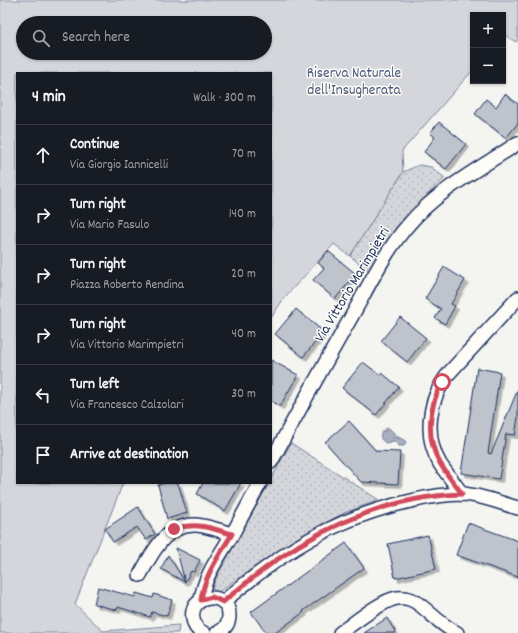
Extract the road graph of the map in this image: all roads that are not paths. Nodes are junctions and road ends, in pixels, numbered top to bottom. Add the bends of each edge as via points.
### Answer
1 (518, 143) edge
2 (518, 298) edge
3 (272, 460) edge
4 (259, 484) edge
5 (462, 494) junction
6 (518, 508) edge
7 (232, 534) junction
8 (140, 576) dead end
9 (201, 600) junction
10 (223, 602) junction
11 (204, 633) edge
12 (219, 633) edge
13 (340, 633) edge
14 (457, 633) edge

1 - 3 street, Via Vittorio Marimpietri via 440,196 408,224 377,271
2 - 5 street via 442,382 431,411 430,429 434,449 440,463
4 - 7 street
5 - 6 street
5 - 10 street via 395,504 337,525 277,559
7 - 8 street via 197,525 174,529 157,544
7 - 9 street via 209,573
9 - 10 street via 212,597
9 - 11 street via 196,604 192,616 196,628
10 - 12 street via 229,618
13 - 14 street via 384,603 400,598 416,602 441,624

